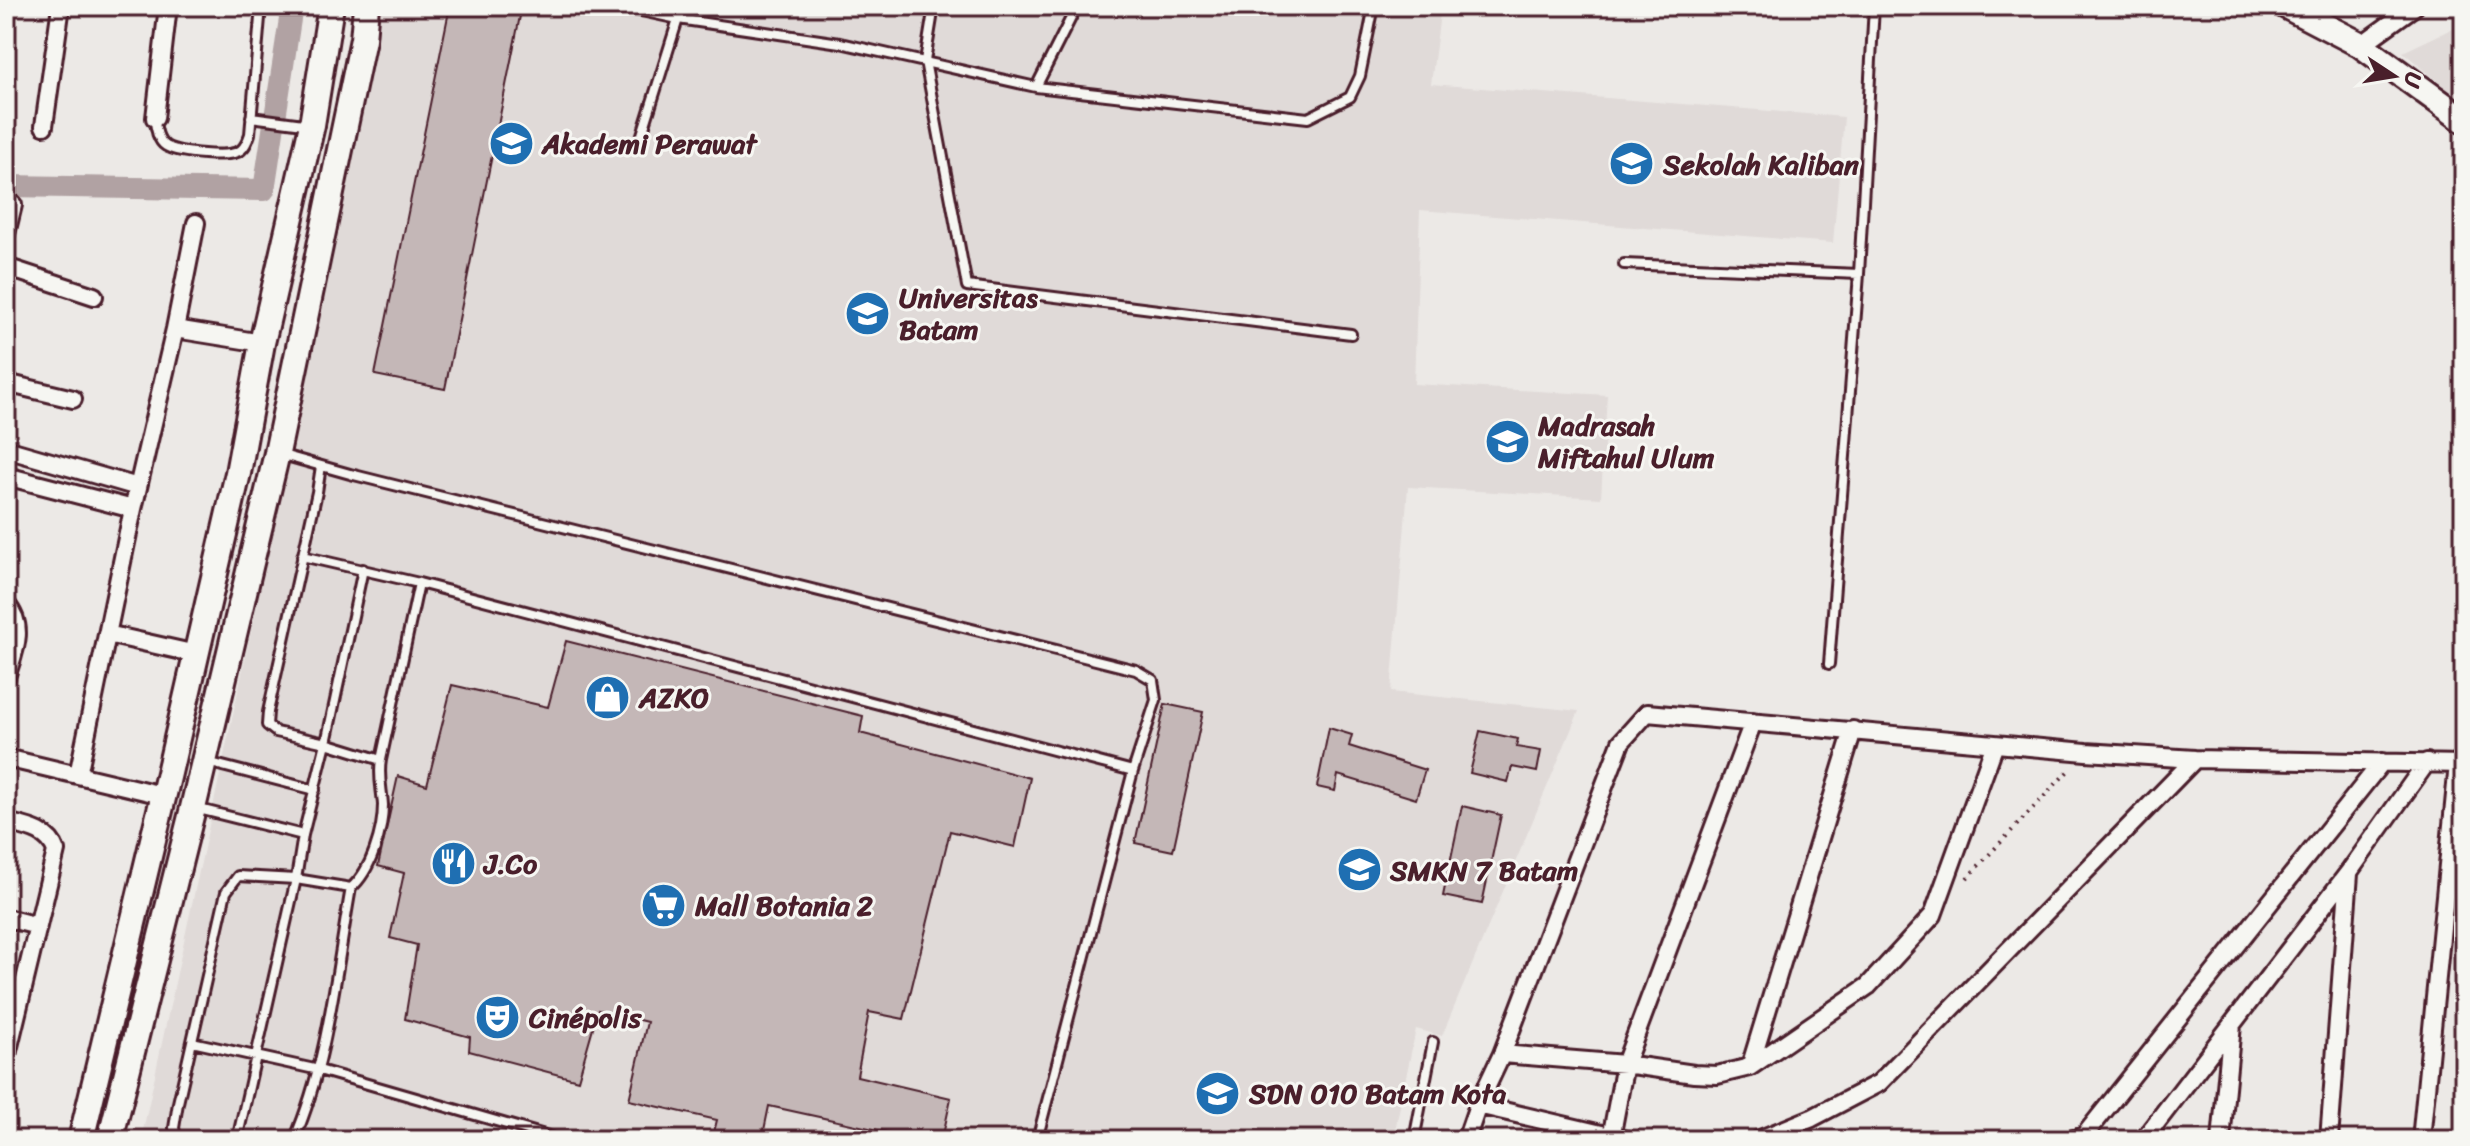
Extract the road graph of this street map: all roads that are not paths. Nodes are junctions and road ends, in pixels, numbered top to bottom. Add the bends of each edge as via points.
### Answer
1 (61, 6) edge
2 (168, 6) edge
3 (261, 6) edge
4 (331, 6) edge
5 (366, 6) edge
6 (618, 6) edge
7 (680, 6) edge
8 (934, 6) edge
9 (1077, 6) edge
10 (1374, 6) edge
11 (1874, 6) edge
12 (2286, 6) edge
13 (2415, 6) edge
14 (678, 19) junction
15 (2361, 45) junction
16 (925, 61) junction
17 (1036, 87) junction
18 (2461, 115) edge
19 (251, 117) junction
20 (155, 118) joint
21 (301, 124) junction
22 (44, 126) dead end
23 (639, 144) dead end
24 (196, 223) dead end
25 (288, 234) junction
26 (320, 240) junction
27 (1624, 264) dead end
28 (6, 267) edge
29 (1859, 274) junction
30 (94, 296) dead end
31 (175, 329) junction
32 (1351, 334) dead end
33 (262, 343) junction
34 (6, 383) edge
35 (73, 399) dead end
36 (6, 449) edge
37 (277, 453) junction
38 (321, 466) junction
39 (6, 476) edge
40 (138, 487) junction
41 (133, 509) junction
42 (302, 556) junction
43 (363, 569) junction
44 (419, 583) junction
45 (6, 604) edge
46 (107, 634) junction
47 (196, 654) junction
48 (1829, 664) dead end
49 (6, 677) edge
50 (1753, 722) junction
51 (1853, 730) junction
52 (326, 743) junction
53 (1995, 744) junction
54 (6, 758) edge
55 (2195, 759) junction
56 (381, 760) junction
57 (204, 762) junction
58 (2382, 762) junction
59 (2427, 762) junction
60 (2461, 764) edge
61 (1133, 771) junction
62 (78, 775) junction
63 (315, 790) junction
64 (162, 795) junction
65 (193, 808) junction
66 (6, 822) edge
67 (303, 835) junction
68 (2349, 872) junction
69 (296, 879) junction
70 (351, 888) junction
71 (6, 918) edge
72 (38, 926) junction
73 (2232, 1024) junction
74 (192, 1042) junction
75 (1433, 1042) dead end
76 (1502, 1054) junction
77 (255, 1057) junction
78 (6, 1059) edge
79 (1625, 1064) junction
80 (1750, 1067) junction
81 (319, 1070) junction
82 (1478, 1105) junction
83 (1472, 1135) edge
84 (541, 1137) edge
85 (1619, 1139) edge
86 (2081, 1139) edge
87 (81, 1140) edge
88 (110, 1140) edge
89 (177, 1140) edge
90 (237, 1140) edge
91 (294, 1140) edge
92 (562, 1140) edge
93 (1037, 1140) edge
94 (1414, 1140) edge
95 (1758, 1140) edge
96 (2143, 1140) edge
97 (2221, 1140) edge
98 (2329, 1140) edge
99 (2421, 1140) edge

1 - 22 street
2 - 20 street
3 - 19 lane
4 - 21 main road
5 - 26 main road
6 - 14 lane
7 - 14 lane
8 - 16 lane
9 - 17 lane
10 - 17 lane via 1360,76 1350,97 1308,118
11 - 29 lane
12 - 15 main road
13 - 15 street
14 - 16 lane
14 - 23 lane
15 - 18 main road
16 - 17 lane
16 - 32 lane via 967,286
19 - 20 lane via 246,144 225,154 165,146
19 - 21 lane
21 - 25 main road
24 - 31 street
25 - 26 main road
25 - 33 main road
26 - 37 main road
27 - 29 lane
28 - 30 street
29 - 48 lane
31 - 33 street
31 - 40 street
33 - 47 main road
34 - 35 street
36 - 40 street
37 - 38 lane
37 - 57 main road
38 - 42 lane
38 - 61 lane via 1136,670 1153,680 1156,700
39 - 41 street
40 - 41 street
41 - 46 street
42 - 43 lane
42 - 52 lane via 267,725 276,732
43 - 44 lane
43 - 52 lane
44 - 56 lane
44 - 61 lane
45 - 49 street via 15,614 17,642
46 - 47 street
46 - 62 street
47 - 64 main road
50 - 51 street
50 - 76 street via 1647,713 1621,742
50 - 79 street
51 - 53 street
51 - 80 street
52 - 56 lane
52 - 63 lane
53 - 55 street
53 - 80 street via 1933,915 1868,986
54 - 62 street
55 - 58 street
55 - 95 street via 1879,1083
56 - 70 lane via 380,830 369,861
57 - 63 lane
57 - 65 main road
58 - 59 street
58 - 86 street
59 - 60 street
59 - 68 street
60 - 99 street
61 - 93 lane
62 - 64 street
63 - 67 lane
64 - 87 main road
65 - 67 lane
65 - 88 main road
66 - 72 street via 53,841 56,851
67 - 69 lane
68 - 73 street
68 - 98 street
69 - 70 lane
69 - 74 lane via 238,876 226,892
69 - 77 lane
70 - 81 lane
71 - 72 street
72 - 78 street
73 - 96 street
73 - 97 street
74 - 77 lane
74 - 89 lane via 174,1128
75 - 94 lane
76 - 79 street
76 - 82 street
77 - 81 lane
77 - 90 lane
79 - 80 street via 1717,1075
79 - 85 street
81 - 84 lane
81 - 91 lane
82 - 83 street
82 - 85 street
84 - 92 lane

